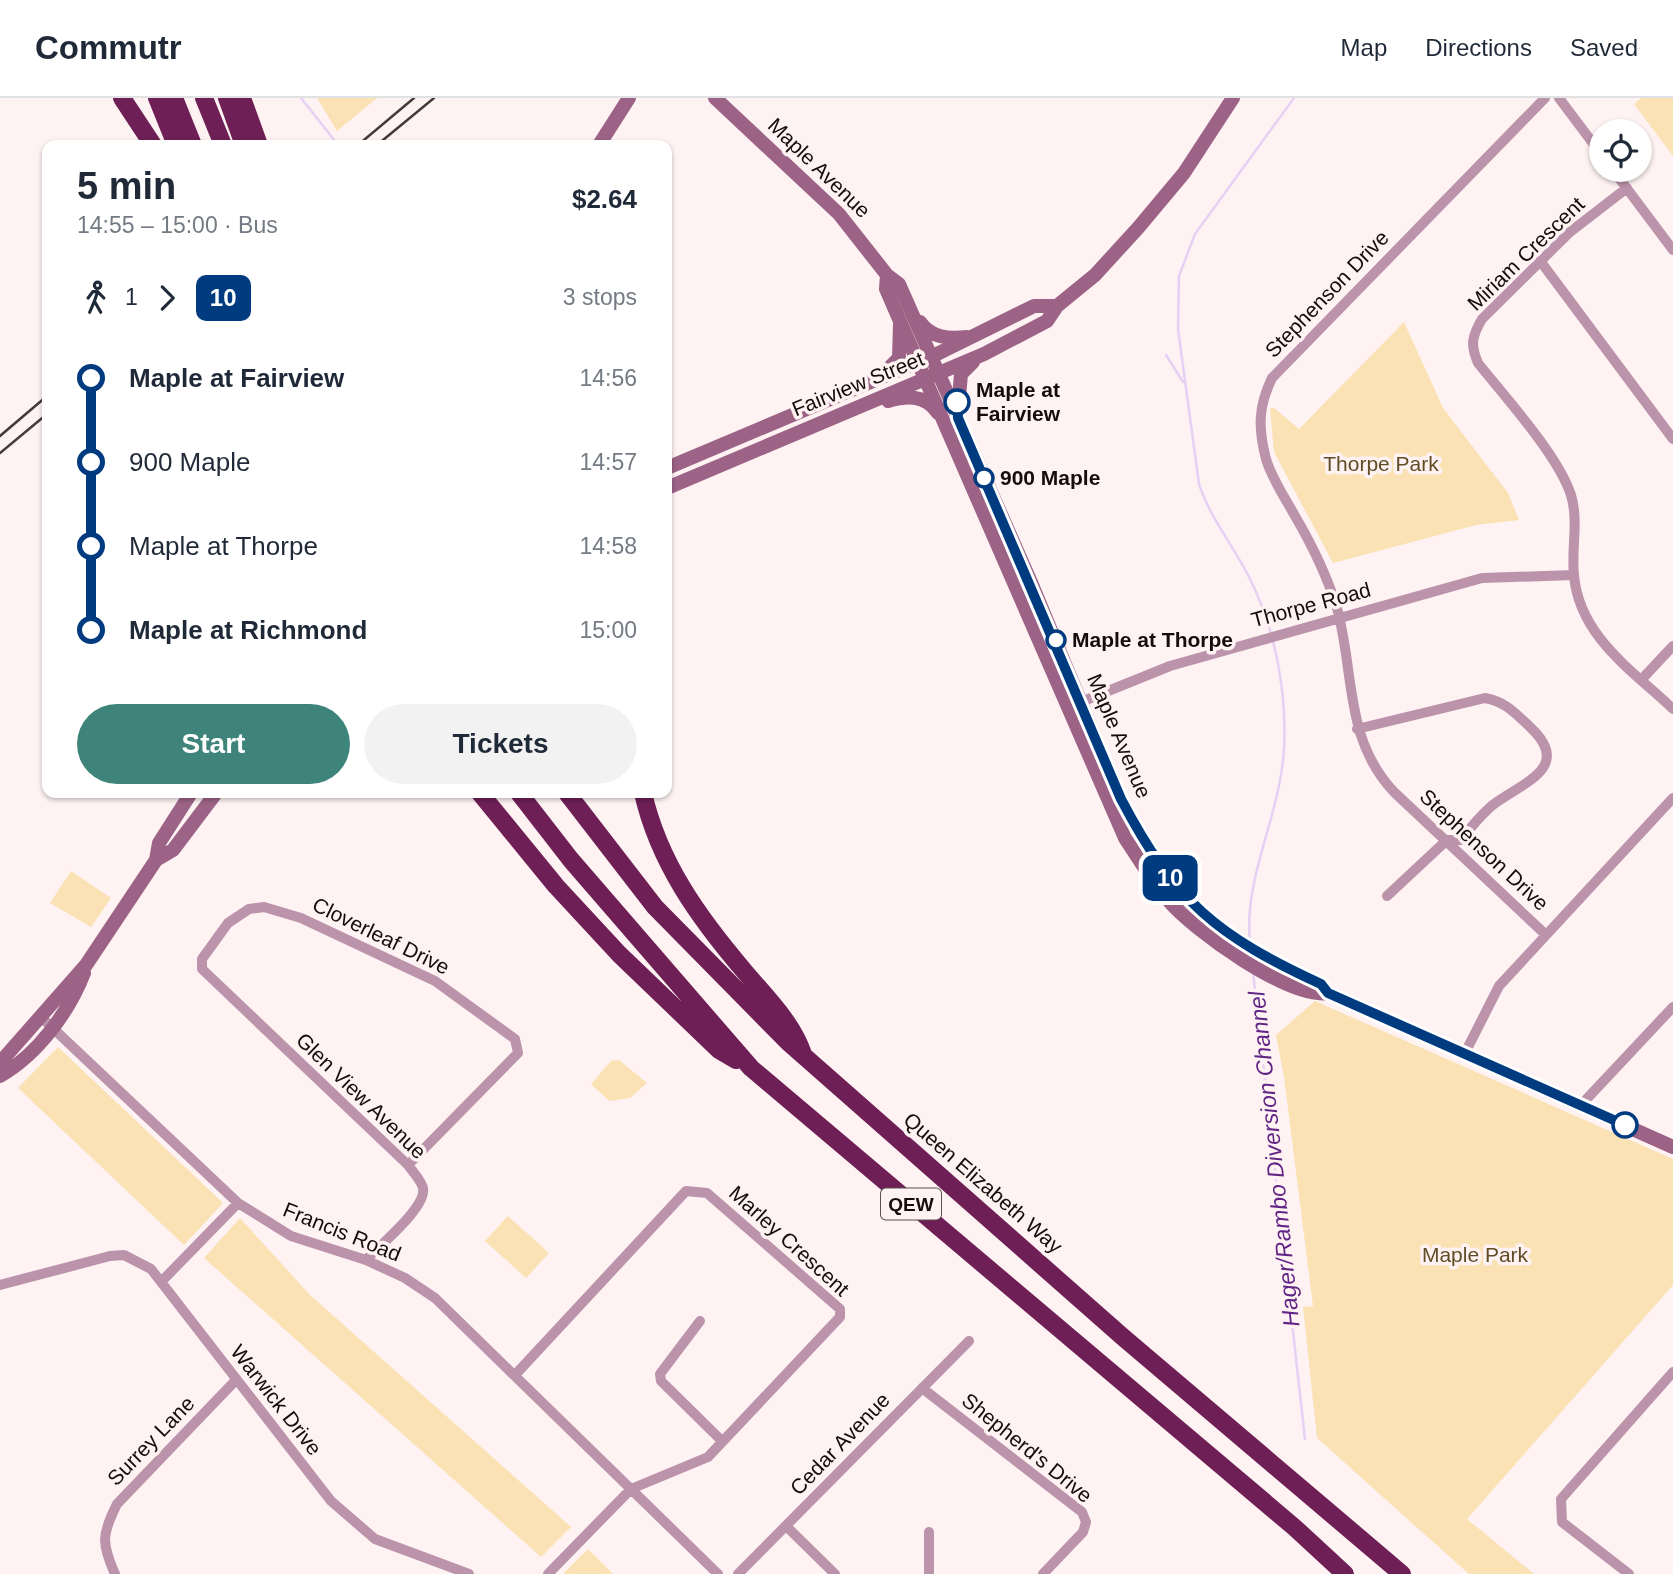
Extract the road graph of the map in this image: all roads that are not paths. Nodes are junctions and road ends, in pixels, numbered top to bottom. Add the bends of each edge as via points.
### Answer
1 (122, 98) edge
2 (157, 98) edge
3 (174, 98) edge
4 (204, 98) edge
5 (227, 98) edge
6 (242, 98) edge
7 (629, 98) edge
8 (715, 98) edge
9 (1234, 98) edge
10 (1545, 98) edge
11 (1559, 98) edge
12 (1589, 138) edge
13 (150, 140) edge
14 (174, 140) edge
15 (191, 140) edge
16 (221, 140) edge
17 (242, 140) edge
18 (257, 140) edge
19 (602, 140) edge
20 (1622, 182) edge
21 (1627, 188) junction
22 (1673, 250) edge
23 (1542, 262) junction
24 (1057, 306) junction
25 (906, 313) junction
26 (975, 337) junction
27 (984, 354) junction
28 (926, 359) junction
29 (933, 375) junction
30 (861, 387) junction
31 (837, 416) junction
32 (952, 421) junction
33 (1673, 439) edge
34 (672, 466) edge
35 (672, 486) edge
36 (1573, 575) junction
37 (1339, 619) junction
38 (1673, 646) edge
39 (1642, 679) junction
40 (1082, 703) junction
41 (1066, 708) junction
42 (1673, 709) edge
43 (1357, 729) junction
44 (188, 798) edge
45 (212, 798) edge
46 (484, 798) edge
47 (523, 798) edge
48 (571, 798) edge
49 (644, 798) edge
50 (1673, 798) edge
51 (1447, 840) junction
52 (156, 860) junction
53 (1387, 896) dead end
54 (1546, 935) junction
55 (86, 965) junction
56 (202, 970) joint
57 (1328, 993) junction
58 (1673, 1007) edge
59 (40, 1016) junction
60 (53, 1026) junction
61 (1465, 1053) junction
62 (804, 1057) junction
63 (0, 1067) edge
64 (751, 1068) junction
65 (0, 1076) edge
66 (1581, 1105) junction
67 (1673, 1147) edge
68 (408, 1165) junction
69 (238, 1203) junction
70 (366, 1259) junction
71 (162, 1282) junction
72 (0, 1285) edge
73 (700, 1321) dead end
74 (969, 1341) dead end
75 (1673, 1372) edge
76 (515, 1375) junction
77 (235, 1381) junction
78 (922, 1388) junction
79 (722, 1441) junction
80 (631, 1489) junction
81 (787, 1527) junction
82 (929, 1532) dead end
83 (115, 1574) edge
84 (469, 1574) edge
85 (548, 1574) edge
86 (718, 1574) edge
87 (738, 1574) edge
88 (835, 1574) edge
89 (929, 1574) edge
90 (1043, 1574) edge
91 (1345, 1574) edge
92 (1402, 1574) edge
93 (1629, 1574) edge

1 - 13 highway
2 - 14 highway
3 - 15 highway
4 - 16 highway
5 - 17 highway
6 - 18 highway
7 - 19 main road
8 - 25 main road, Maple Avenue via 847,223 887,275 886,289
9 - 24 main road, Fairview Street via 1184,173 1138,228 1095,275
10 - 37 street, Stephenson Drive via 1272,378 1261,399 1258,418 1267,461 1322,567
11 - 12 street
20 - 21 street
21 - 22 street
21 - 23 street, Miriam Crescent via 1570,232
23 - 33 street
23 - 36 street, Miriam Crescent via 1482,319 1473,335 1473,351 1570,493 1575,516
24 - 26 main road, Fairview Street via 1034,306
24 - 27 main road, Fairview Street via 1047,321
25 - 26 main road via 929,333
25 - 28 main road, Maple Avenue
25 - 30 main road via 897,362
26 - 28 main road, Fairview Street
27 - 29 main road, Fairview Street
27 - 32 main road via 961,374
28 - 29 main road, Maple Avenue
28 - 30 main road, Fairview Street
29 - 31 main road, Fairview Street
29 - 32 main road, Maple Avenue
30 - 34 main road, Fairview Street
31 - 32 main road via 912,397 933,405
31 - 35 main road, Fairview Street
32 - 40 main road, Maple Avenue
32 - 41 main road, Maple Avenue
36 - 37 street, Thorpe Road via 1482,578
36 - 39 street, Miriam Crescent via 1580,609 1591,629
37 - 40 street, Thorpe Road via 1170,666
37 - 43 street, Stephenson Drive
38 - 39 street
39 - 42 street, Miriam Crescent
40 - 41 street, Thorpe Road
40 - 57 main road, Maple Avenue via 1121,799 1180,892 1242,944 1321,984
41 - 57 main road, Maple Avenue via 1125,838 1170,902 1202,932 1259,970 1315,995
43 - 51 street, Stephenson Drive via 1378,775
43 - 51 street via 1485,698 1503,702 1542,738 1548,761 1536,776 1492,806 1460,839
44 - 52 main road via 159,843
45 - 52 main road via 173,850
46 - 64 highway via 619,954 719,1051
47 - 64 highway, QEW
48 - 62 highway, Queen Elizabeth Way / QEW via 655,906
49 - 62 highway via 659,847 684,893 796,1033
50 - 54 street
51 - 53 street
51 - 54 street, Stephenson Drive
52 - 55 main road
54 - 61 street via 1499,986
55 - 59 main road
55 - 60 main road via 70,1004
56 - 68 street, Glen View Avenue
56 - 68 street, Cloverleaf Drive via 202,959 228,923 249,909 264,907 302,918 435,981 515,1039 518,1052
57 - 61 main road, Maple Avenue
58 - 66 street
59 - 60 street, Francis Road
59 - 63 main road
60 - 65 main road via 15,1068
60 - 69 street, Francis Road
61 - 66 main road, Maple Avenue
62 - 92 highway, Queen Elizabeth Way / QEW
64 - 91 highway, QEW
66 - 67 main road, Maple Avenue
68 - 70 street, Glen View Avenue via 421,1183 422,1200
69 - 70 street, Francis Road via 291,1236
69 - 71 street
70 - 76 street, Francis Road via 435,1298
71 - 72 street, Warwick Drive via 151,1269 124,1255
71 - 77 street, Warwick Drive
73 - 79 street via 661,1369 661,1381
74 - 78 street, Cedar Avenue
75 - 93 street via 1560,1499 1562,1522
76 - 79 street, Marley Crescent via 686,1191 707,1193 840,1309 840,1317
76 - 80 street, Francis Road
77 - 83 street, Surrey Lane via 117,1504 106,1526 104,1549
77 - 84 street, Warwick Drive via 331,1501 375,1539
78 - 81 street, Cedar Avenue
78 - 90 street, Shepherd's Drive via 1082,1512 1083,1532
79 - 80 street, Marley Crescent via 708,1457
80 - 85 street
80 - 86 street, Francis Road
81 - 87 street, Cedar Avenue
81 - 88 street
82 - 89 street

